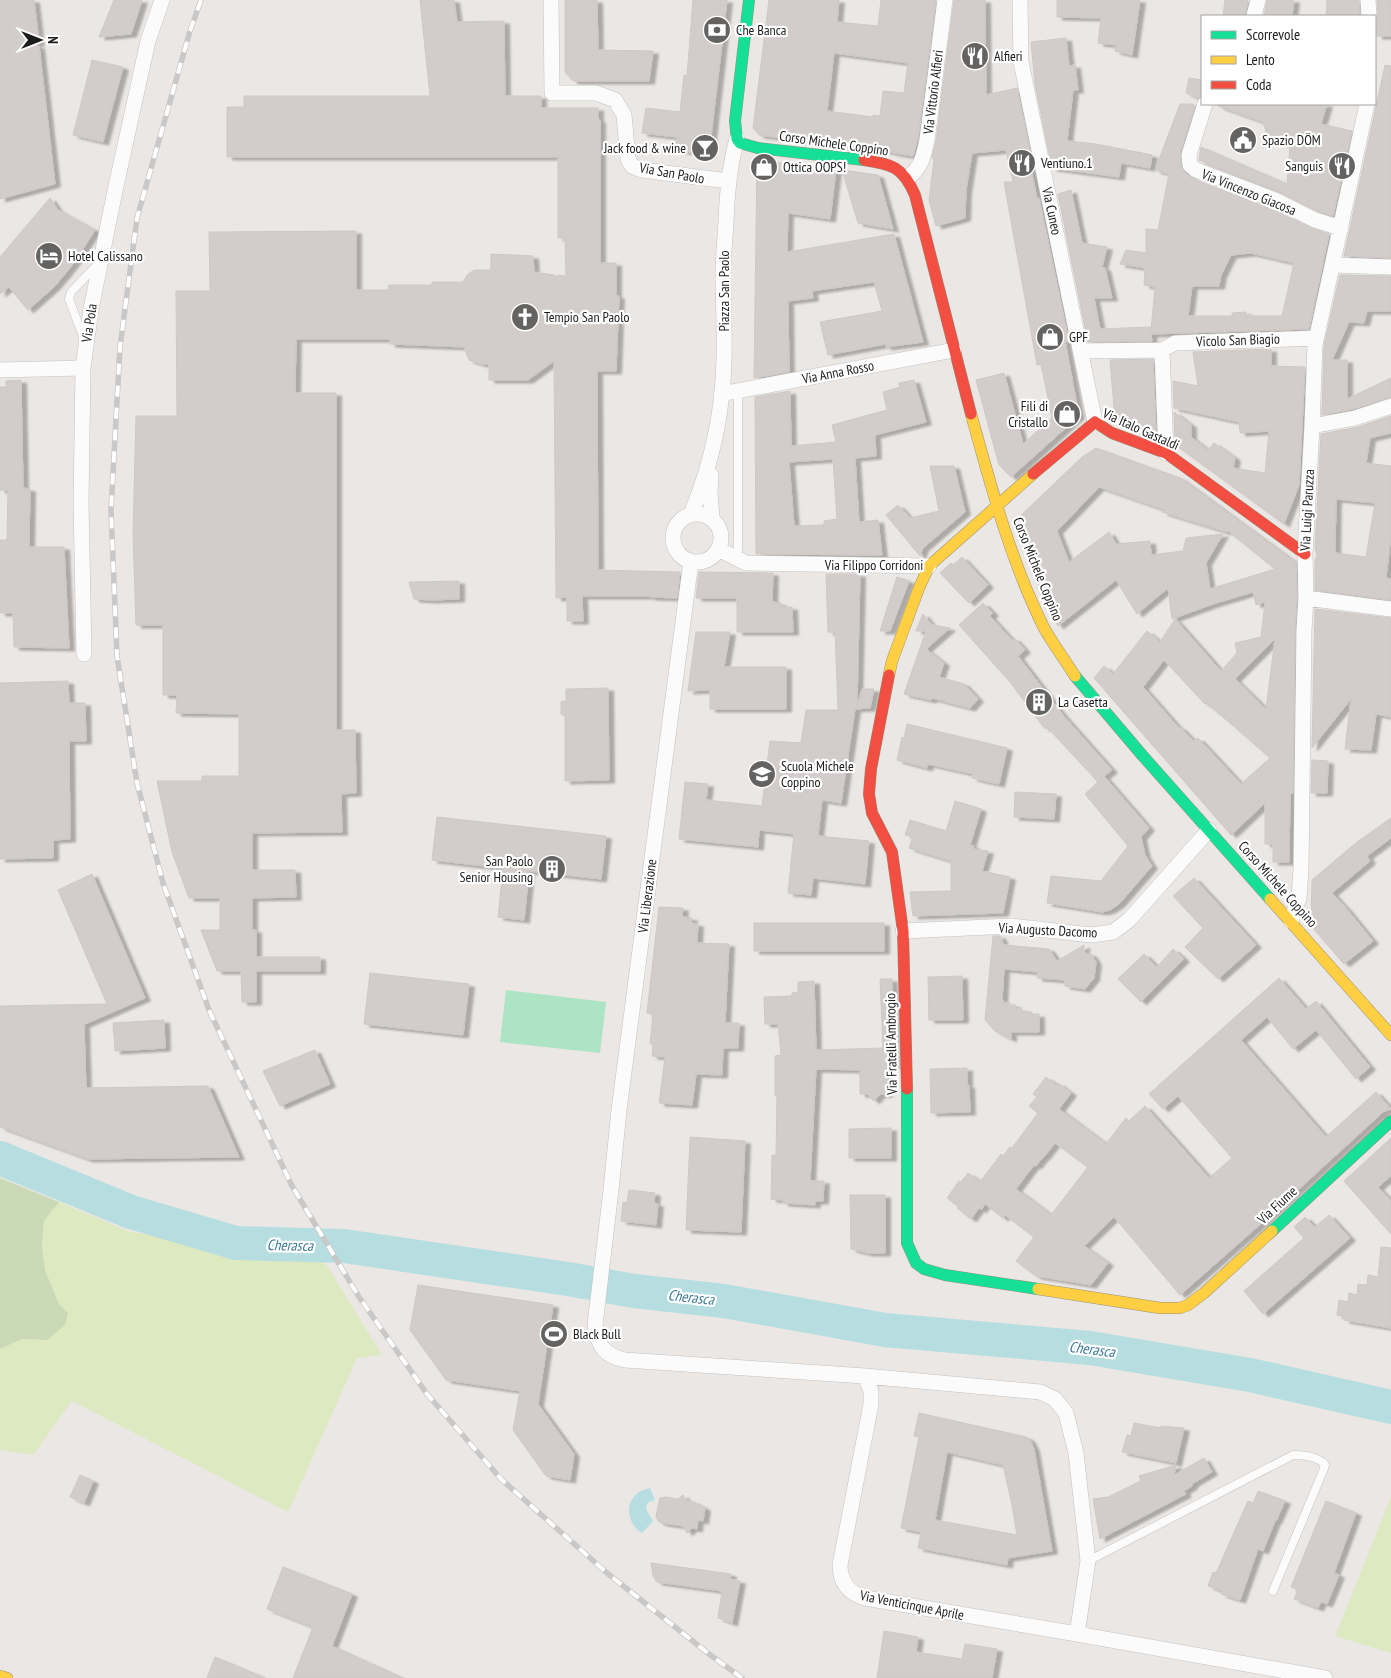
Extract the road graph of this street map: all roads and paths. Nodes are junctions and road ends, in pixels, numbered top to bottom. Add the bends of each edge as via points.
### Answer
1 (162, 0) edge
2 (551, 0) edge
3 (749, 0) edge
4 (945, 0) edge
5 (1020, 0) edge
6 (1258, 0) edge
7 (1368, 0) edge
8 (1254, 15) edge
9 (1369, 15) edge
10 (1205, 105) edge
11 (1367, 105) edge
12 (737, 139) junction
13 (908, 178) junction
14 (728, 181) junction
15 (1341, 228) junction
16 (101, 261) junction
17 (1333, 265) junction
18 (1391, 267) edge
19 (1316, 338) junction
20 (86, 344) junction
21 (954, 350) junction
22 (1162, 350) junction
23 (1081, 351) junction
24 (83, 368) junction
25 (0, 370) edge
26 (738, 391) junction
27 (722, 394) junction
28 (1391, 406) edge
29 (1095, 422) junction
30 (1312, 426) junction
31 (713, 444) junction
32 (1166, 452) junction
33 (996, 506) junction
34 (691, 514) junction
35 (712, 518) junction
36 (725, 552) junction
37 (1304, 554) junction
38 (691, 561) junction
39 (929, 566) junction
40 (1306, 598) junction
41 (1391, 610) edge
42 (84, 654) dead end
43 (1209, 830) junction
44 (1291, 921) junction
45 (903, 931) junction
46 (1391, 1036) edge
47 (1391, 1121) edge
48 (1180, 1309) joint
49 (865, 1376) junction
50 (1088, 1561) junction
51 (1273, 1591) dead end
52 (1077, 1634) junction
53 (0, 1676) edge
54 (7, 1678) edge
55 (1325, 1678) edge

1 - 16 street, Via Pola via 148,41
2 - 14 street, Via San Paolo via 552,93 596,93 615,100 624,115 628,159 632,166
3 - 12 street via 735,121
4 - 13 street, Via Vittorio Alfieri via 927,140 922,162
5 - 23 street, Via Cuneo via 1021,62
6 - 8 street
7 - 9 street
10 - 15 street, Via Vincenzo Giacosa via 1189,156 1190,165 1315,220
11 - 15 street, Via Luigi Paruzza
12 - 13 street, Corso Michele Coppino via 758,148 886,163
12 - 14 street, Piazza San Paolo
13 - 21 street, Corso Michele Coppino
14 - 27 street, Piazza San Paolo
15 - 17 street, Via Luigi Paruzza
16 - 20 street, Via Pola
16 - 20 lane via 71,292 69,299
17 - 18 street
17 - 19 street, Via Luigi Paruzza
19 - 22 street, Vicolo San Biagio via 1175,343
19 - 30 street, Via Luigi Paruzza
20 - 24 street, Via Pola
21 - 26 street, Via Anna Rosso
21 - 33 street, Corso Michele Coppino
22 - 23 street, Vicolo San Biagio
22 - 32 street
23 - 29 street, Via Cuneo
24 - 25 street
24 - 42 street, Via Pola
26 - 27 street, Via Anna Rosso
26 - 36 lane via 738,550
27 - 31 street, Piazza San Paolo
28 - 30 street via 1355,418
29 - 32 street, Via Italo Gastaldi via 1112,433
29 - 33 street, Via Italo Gastaldi
30 - 37 street, Via Luigi Paruzza
31 - 34 street, Piazza San Paolo
31 - 35 street, Piazza San Paolo
32 - 37 street, Via Italo Gastaldi
33 - 39 street, Via Filippo Corridoni
33 - 43 street, Corso Michele Coppino via 1027,590 1046,630 1075,676
34 - 35 street
34 - 38 street, Piazza San Paolo via 676,525 672,538 676,551
35 - 36 street, Piazza San Paolo via 720,530
36 - 38 street via 703,561
36 - 39 street, Via Filippo Corridoni via 746,563
37 - 40 street, Via Luigi Paruzza
38 - 49 street, Via Liberazione via 619,1110 595,1325 597,1339 612,1357 625,1360
39 - 45 street, Via Fratelli Ambrogio via 892,661 869,794 872,813 892,852
40 - 41 street
40 - 44 street, Via Luigi Paruzza via 1301,870 1299,898
43 - 44 street, Corso Michele Coppino
43 - 45 street, Via Augusto Dacomo via 1130,920 1113,932 1091,935 1011,926
44 - 46 street, Corso Michele Coppino
45 - 48 street, Via Fratelli Ambrogio via 907,1244 913,1262 923,1270 945,1275
47 - 48 street, Via Fiume via 1204,1293
49 - 50 street via 1040,1392 1055,1399 1066,1412 1076,1453
49 - 52 street, Via Venticinque Aprile via 871,1391 871,1404 840,1565 840,1574 849,1590 865,1598
50 - 51 lane via 1293,1455 1321,1460 1325,1465
50 - 52 street
52 - 55 street, Via Venticinque Aprile
53 - 54 street

